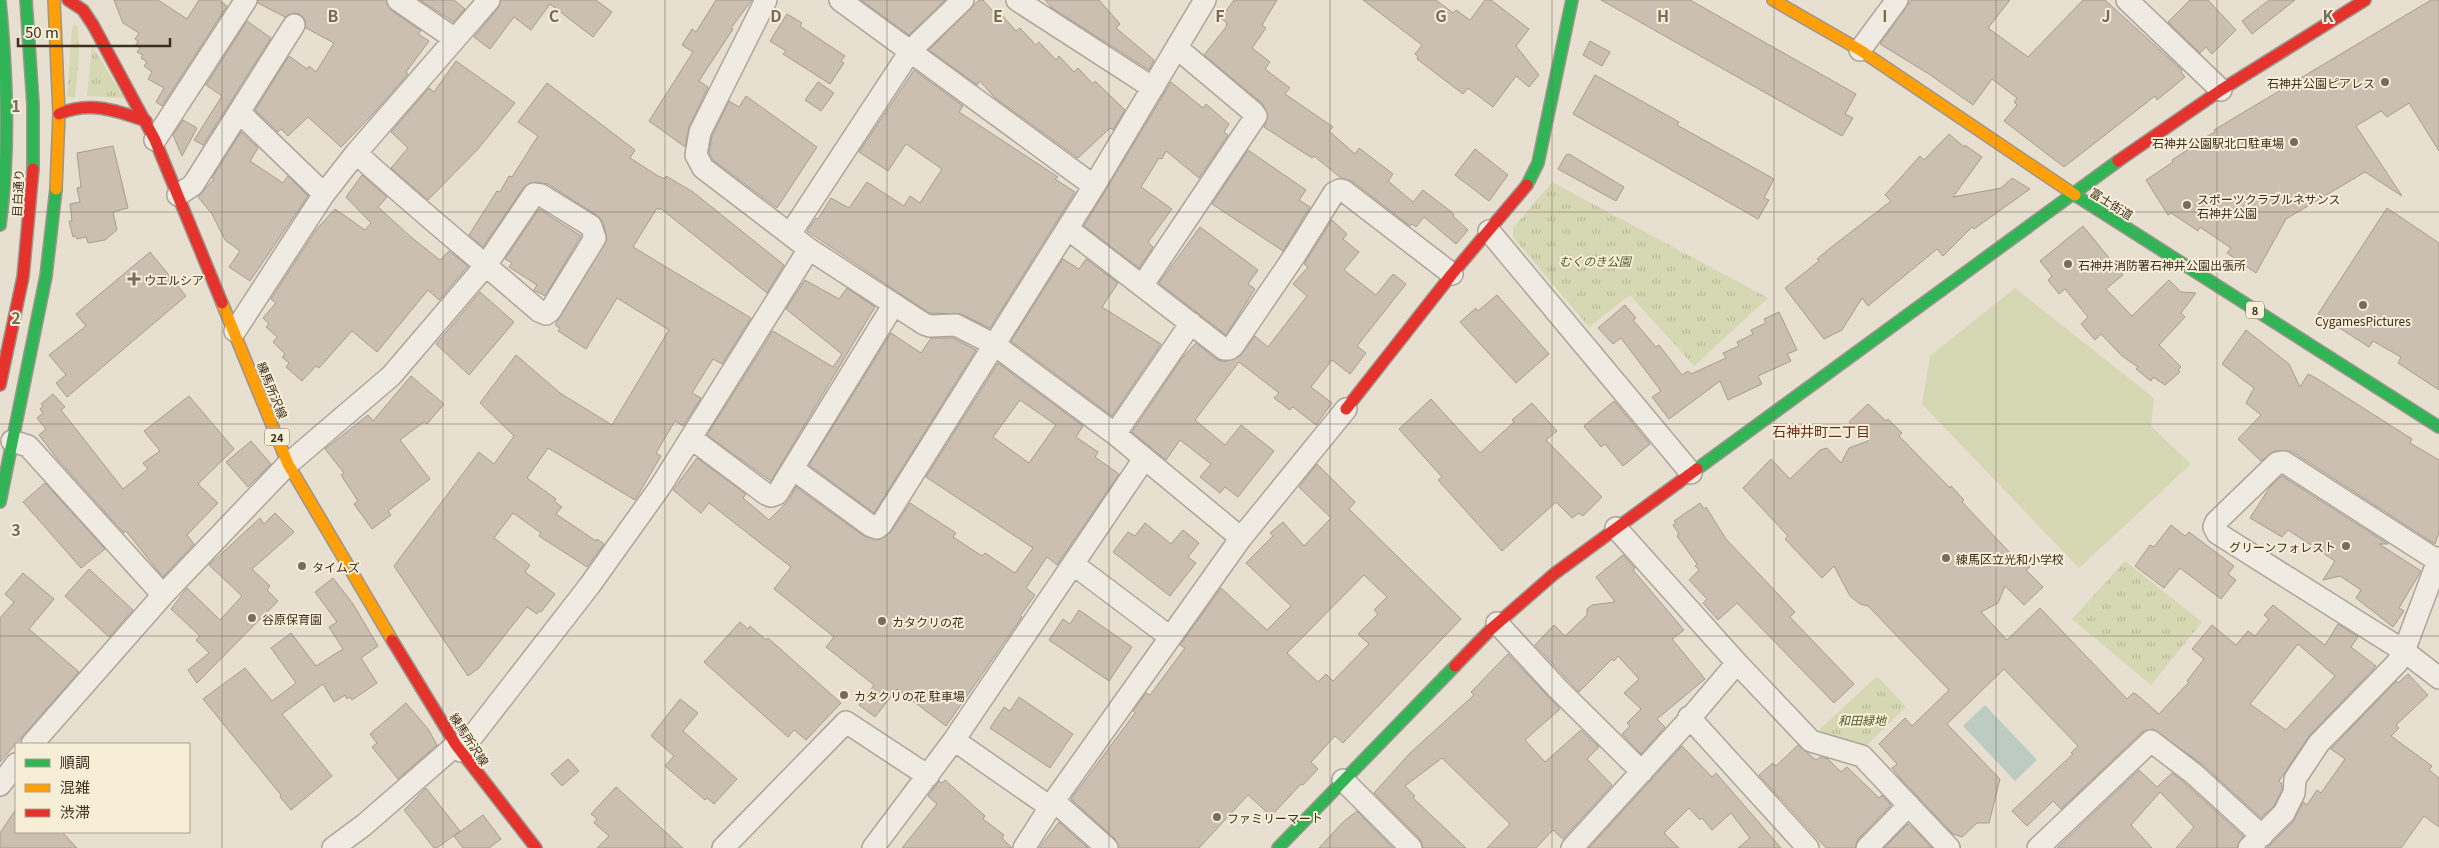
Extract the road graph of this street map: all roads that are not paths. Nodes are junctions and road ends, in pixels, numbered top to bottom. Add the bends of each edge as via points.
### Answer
1 (26, 0) edge
2 (54, 0) edge
3 (68, 0) edge
4 (246, 0) edge
5 (398, 0) edge
6 (489, 0) edge
7 (766, 0) edge
8 (840, 0) edge
9 (963, 0) edge
10 (1017, 0) edge
11 (1205, 0) edge
12 (1572, 0) edge
13 (1772, 0) edge
14 (1897, 0) edge
15 (2127, 0) edge
16 (2365, 0) edge
17 (0, 2) edge
18 (90, 7) edge
19 (294, 25) dead end
20 (455, 39) junction
21 (1177, 48) junction
22 (911, 50) junction
23 (1860, 50) junction
24 (1153, 88) junction
25 (2221, 90) junction
26 (239, 112) junction
27 (59, 114) junction
28 (151, 130) junction
29 (356, 152) junction
30 (1094, 186) junction
31 (2072, 193) junction
32 (324, 194) junction
33 (2, 195) edge
34 (178, 195) junction
35 (0, 225) edge
36 (1068, 229) junction
37 (1489, 231) junction
38 (790, 234) junction
39 (809, 249) junction
40 (486, 265) junction
41 (1452, 274) junction
42 (1142, 286) junction
43 (894, 304) junction
44 (1191, 323) junction
45 (235, 331) junction
46 (995, 345) junction
47 (0, 385) edge
48 (1346, 409) joint
49 (2439, 427) edge
50 (1115, 434) junction
51 (691, 438) junction
52 (12, 441) junction
53 (1144, 459) junction
54 (288, 464) junction
55 (793, 469) junction
56 (1691, 473) junction
57 (0, 502) edge
58 (1616, 528) junction
59 (1241, 538) junction
60 (2439, 559) edge
61 (1073, 564) junction
62 (163, 595) junction
63 (1498, 623) junction
64 (1170, 637) junction
65 (2404, 651) junction
66 (1737, 663) junction
67 (2439, 678) edge
68 (1689, 718) junction
69 (954, 740) junction
70 (33, 743) edge
71 (459, 748) junction
72 (15, 765) edge
73 (1642, 772) junction
74 (928, 776) junction
75 (1342, 780) junction
76 (0, 786) edge
77 (1052, 804) junction
78 (1909, 805) junction
79 (2255, 842) edge
80 (333, 848) edge
81 (536, 848) edge
82 (723, 848) edge
83 (873, 848) edge
84 (1024, 848) edge
85 (1107, 848) edge
86 (1278, 848) edge
87 (1411, 848) edge
88 (1572, 848) edge
89 (1808, 848) edge
90 (1867, 848) edge
91 (1949, 848) edge
92 (2038, 848) edge

1 - 47 main road, 目白通り via 34,116 32,198 23,277
2 - 27 main road
3 - 18 main road, 練馬所沢線 / 24
4 - 28 street
5 - 20 street
6 - 20 street
7 - 38 street via 713,102 700,132 696,155 703,168
8 - 22 street
9 - 22 street
10 - 24 street
11 - 21 street
12 - 37 main road via 1538,163 1524,190
13 - 23 main road, 富士街道 / 8
14 - 23 street
15 - 25 street
16 - 25 main road
17 - 33 main road, 目白通り via 9,127
18 - 28 main road, 練馬所沢線 / 24
19 - 26 street
20 - 29 street
21 - 24 street
21 - 42 street via 1256,116
22 - 30 street
22 - 38 street
23 - 31 main road, 富士街道 / 8
24 - 30 street
25 - 31 main road
26 - 32 street
26 - 34 street via 193,185
27 - 28 main road via 79,106 107,107
27 - 52 main road via 56,190 46,276
28 - 34 main road, 練馬所沢線 / 24
29 - 32 street
29 - 40 street via 413,205
30 - 36 street
31 - 49 main road, 富士街道 / 8
31 - 56 main road
32 - 45 street
33 - 35 main road, 目白通り
34 - 45 main road, 練馬所沢線 / 24
36 - 42 street
36 - 46 street
37 - 41 main road
37 - 56 street
38 - 39 street
39 - 43 street
39 - 51 street
40 - 40 street via 534,194 541,195 594,231 595,238 546,314
40 - 54 street via 391,376
41 - 44 street via 1340,190 1334,193 1233,346 1224,349
41 - 48 main road
42 - 44 street
43 - 46 street via 930,326 956,325
43 - 55 street
44 - 50 street
45 - 54 main road, 練馬所沢線 / 24
46 - 50 street
46 - 55 street via 881,525 876,528
48 - 59 street
50 - 53 street
51 - 55 street via 771,496 777,494
51 - 71 street via 590,584
52 - 57 main road
52 - 62 street via 28,446
53 - 59 street
53 - 61 street
54 - 62 street
54 - 71 main road, 練馬所沢線 / 24
56 - 58 main road
58 - 63 main road via 1554,574
58 - 66 street
59 - 64 street
60 - 65 street
60 - 65 street via 2284,462 2277,463 2216,522 2214,528 2217,533
61 - 64 street
61 - 69 street
62 - 70 street
63 - 73 street via 1558,689
63 - 75 main road
64 - 77 street
65 - 67 street
65 - 79 street via 2397,663 2319,743 2295,779 2294,793 2284,813
66 - 68 street
66 - 78 street via 1811,741 1862,756
68 - 73 street
68 - 89 street
69 - 74 street
69 - 77 street
71 - 80 street
71 - 81 main road, 練馬所沢線 / 24
72 - 76 street
73 - 88 street
74 - 82 street via 846,722
74 - 83 street
75 - 86 main road
75 - 87 street
77 - 84 street
77 - 85 street
78 - 90 street
78 - 91 street
79 - 92 street via 2194,774 2151,741

